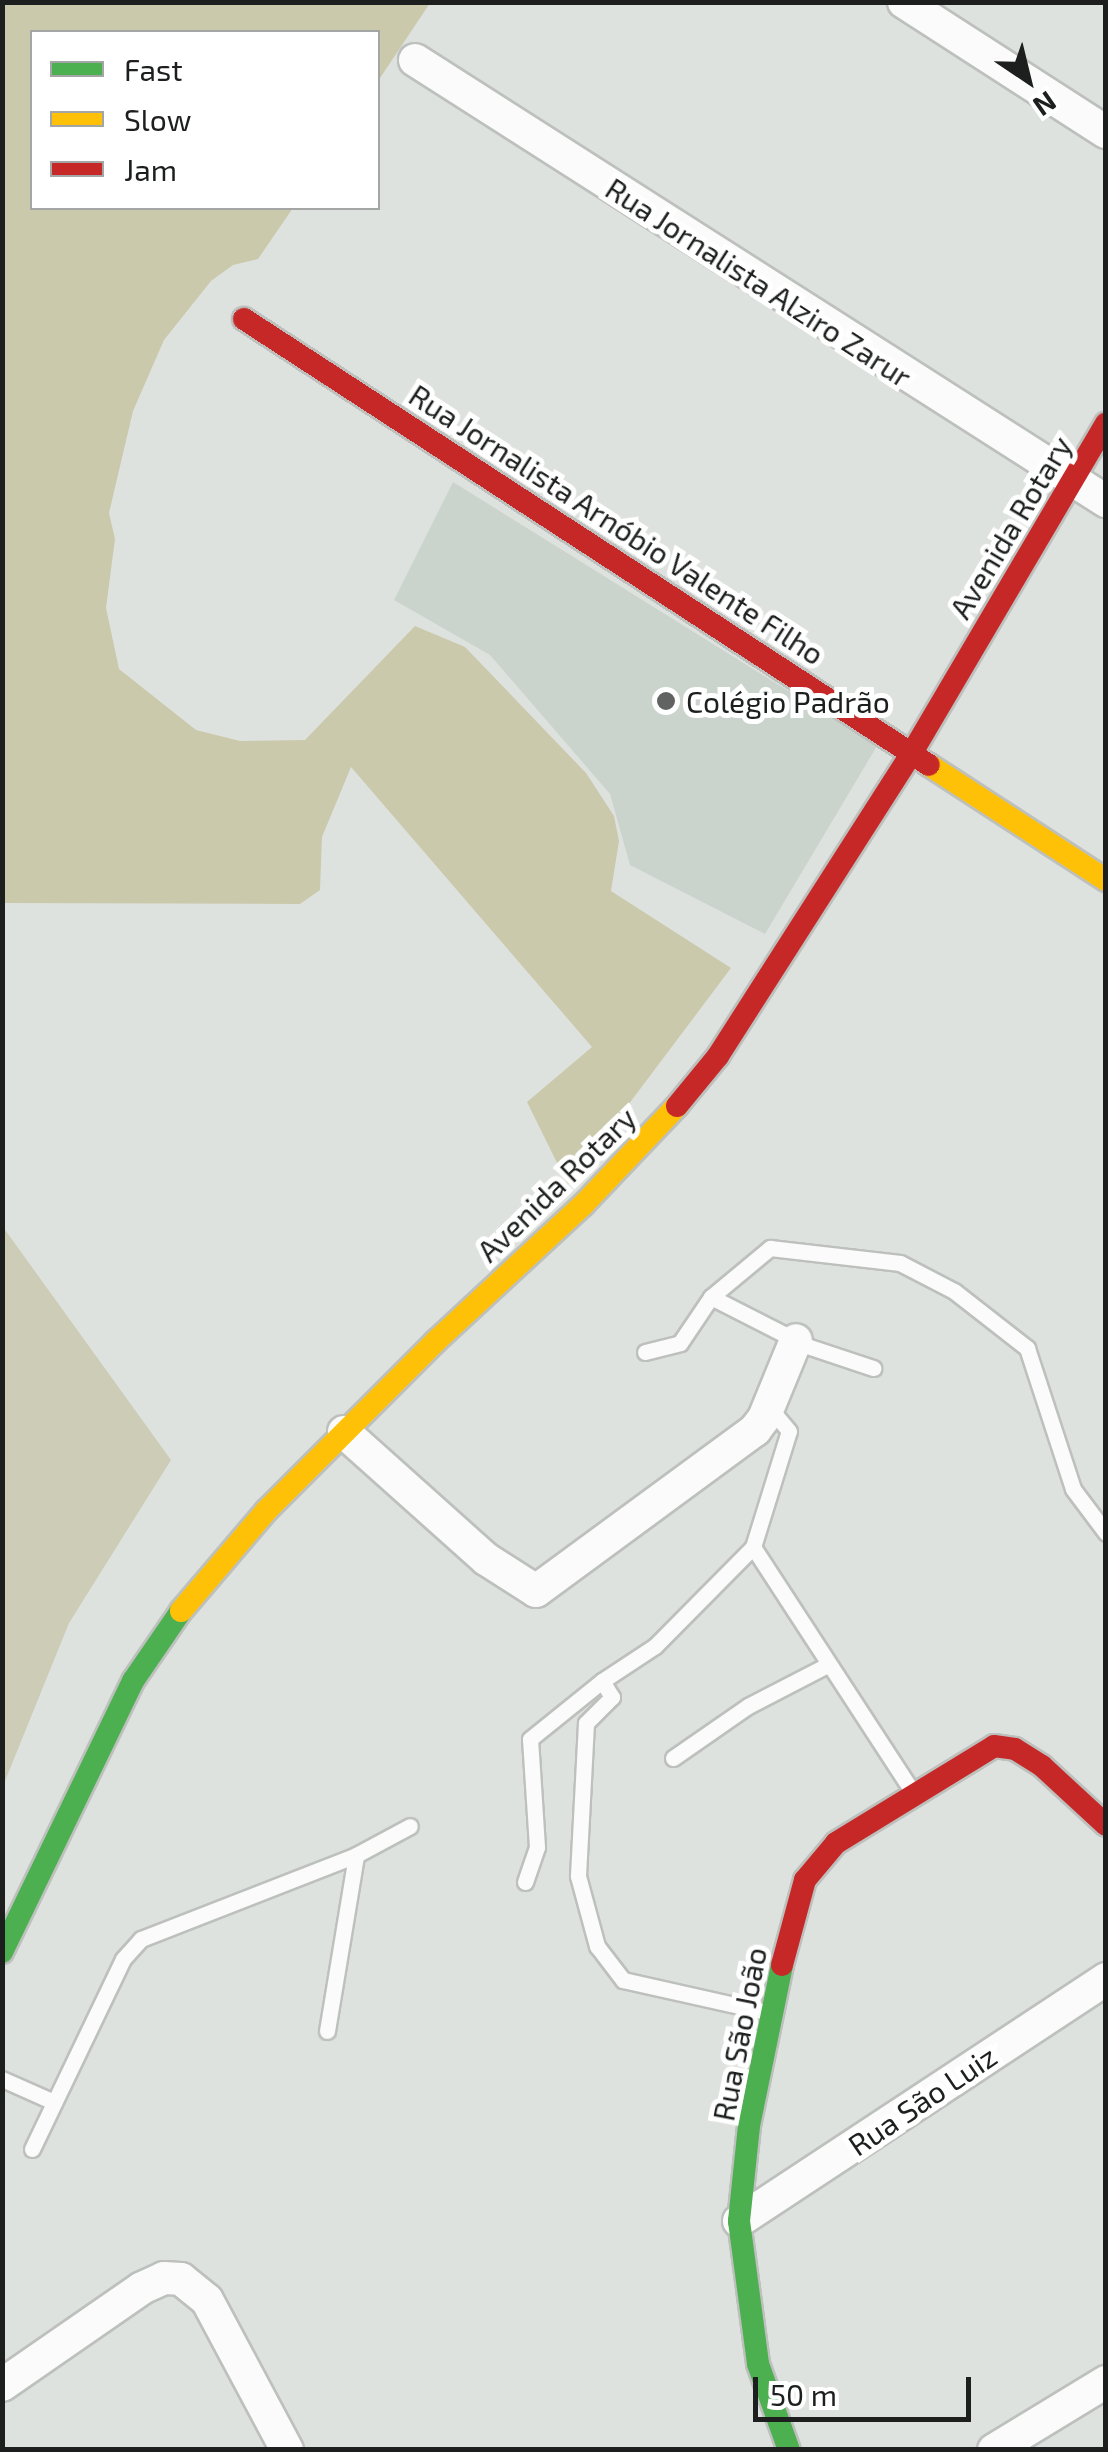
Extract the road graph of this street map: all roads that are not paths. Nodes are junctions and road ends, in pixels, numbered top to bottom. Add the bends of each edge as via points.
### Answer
1 (904, 2) edge
2 (415, 60) dead end
3 (1106, 132) edge
4 (244, 319) dead end
5 (1106, 424) edge
6 (1070, 480) junction
7 (1106, 501) edge
8 (913, 751) junction
9 (1106, 880) edge
10 (711, 1297) junction
11 (796, 1340) junction
12 (645, 1352) dead end
13 (873, 1368) dead end
14 (768, 1407) junction
15 (344, 1432) junction
16 (1106, 1533) edge
17 (754, 1547) junction
18 (827, 1665) junction
19 (602, 1680) junction
20 (673, 1758) dead end
21 (914, 1794) junction
22 (1106, 1824) edge
23 (410, 1826) dead end
24 (356, 1855) junction
25 (526, 1882) dead end
26 (4, 1951) edge
27 (1106, 1979) edge
28 (775, 2014) junction
29 (327, 2031) dead end
30 (2, 2079) edge
31 (54, 2102) junction
32 (32, 2149) dead end
33 (739, 2221) junction
34 (1106, 2382) edge
35 (2, 2385) edge
36 (287, 2450) edge
37 (789, 2450) edge
38 (994, 2450) edge

1 - 3 street
2 - 6 street, Rua Jornalista Alziro Zarur
4 - 8 street, Rua Jornalista Arnóbio Valente Filho
5 - 6 street, Avenida Rotary
6 - 7 street, Rua Jornalista Alziro Zarur
6 - 8 street, Avenida Rotary
8 - 9 street, Rua Jornalista Arnóbio Valente Filho
8 - 15 street, Avenida Rotary via 718,1056 672,1112
10 - 11 lane
10 - 12 lane via 680,1343
10 - 16 lane via 770,1248 900,1263 954,1291 1028,1348 1073,1488
11 - 13 lane
11 - 14 street
14 - 15 street via 738,1445 536,1591 486,1558
14 - 17 lane via 789,1430
15 - 26 street, Avenida Rotary via 244,1536 144,1665
17 - 18 lane
17 - 19 lane via 656,1646
18 - 20 lane via 748,1706
18 - 21 lane
19 - 25 lane via 530,1739 537,1847
19 - 28 lane via 612,1698 586,1722 578,1876 597,1946 623,1980
21 - 22 street, Rua São João via 994,1746 1015,1749
21 - 28 street, Rua São João via 836,1843 804,1880
23 - 24 lane
24 - 29 lane
24 - 31 lane via 142,1939 124,1959
27 - 33 street, Rua São Luiz
28 - 33 street, Rua São João via 750,2126
30 - 31 lane
31 - 32 lane
33 - 37 street, Rua São João via 758,2364
34 - 38 street
35 - 36 street via 142,2288 180,2279 207,2300

